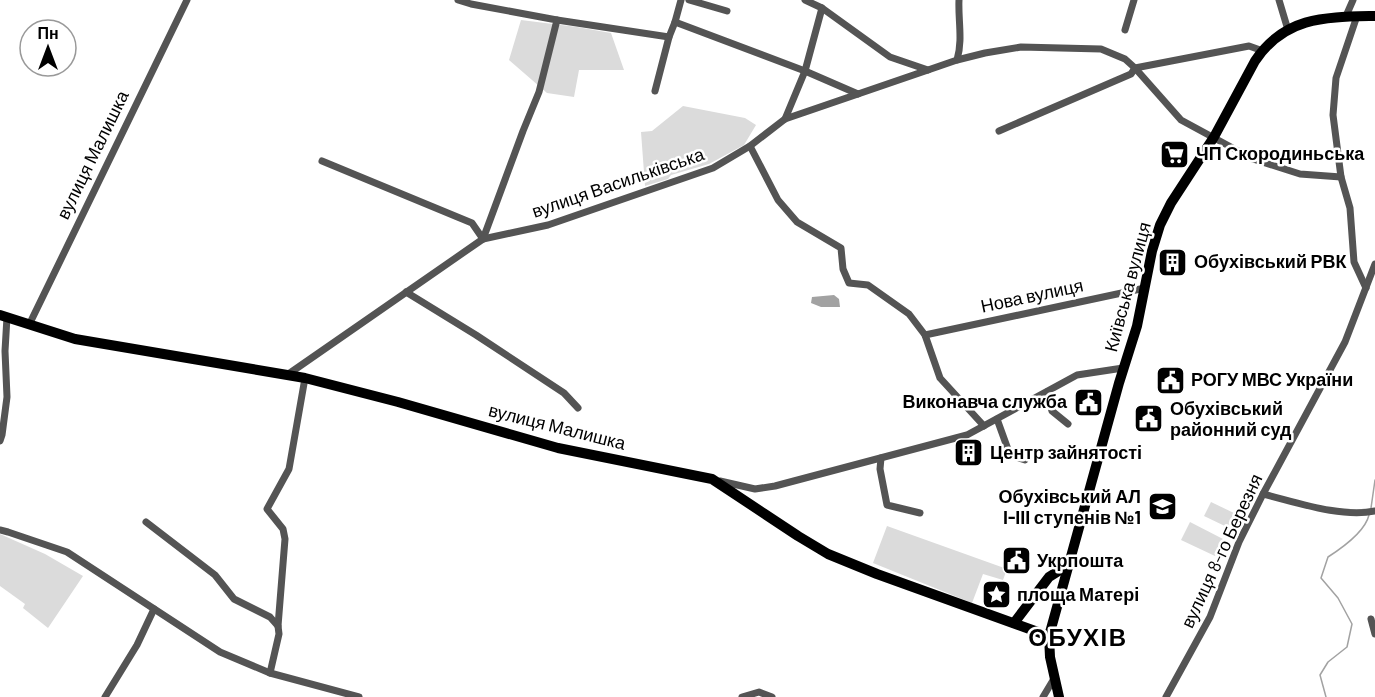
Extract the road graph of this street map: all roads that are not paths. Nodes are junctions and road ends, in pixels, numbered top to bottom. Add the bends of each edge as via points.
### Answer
1 (187, 0) edge
2 (458, 0) edge
3 (681, 0) edge
4 (689, 0) edge
5 (805, 0) edge
6 (959, 0) edge
7 (1134, 0) edge
8 (1279, 0) edge
9 (1353, 0) edge
10 (822, 8) junction
11 (727, 11) dead end
12 (1375, 15) edge
13 (1352, 16) junction
14 (557, 20) junction
15 (675, 22) junction
16 (1125, 30) dead end
17 (1288, 30) junction
18 (669, 37) junction
19 (1263, 51) junction
20 (957, 60) junction
21 (1135, 68) junction
22 (928, 70) junction
23 (805, 71) junction
24 (655, 91) dead end
25 (858, 94) junction
26 (785, 119) junction
27 (999, 131) dead end
28 (1214, 137) junction
29 (750, 146) junction
30 (322, 161) dead end
31 (1341, 177) junction
32 (483, 240) junction
33 (1375, 264) edge
34 (1145, 288) junction
35 (1366, 288) junction
36 (406, 292) junction
37 (4, 316) edge
38 (29, 325) junction
39 (925, 334) junction
40 (1124, 368) junction
41 (286, 375) junction
42 (305, 378) junction
43 (1047, 392) junction
44 (579, 408) dead end
45 (997, 419) junction
46 (1068, 424) dead end
47 (984, 426) junction
48 (0, 441) edge
49 (882, 458) junction
50 (1025, 460) dead end
51 (712, 479) junction
52 (1263, 494) junction
53 (1374, 512) edge
54 (920, 513) dead end
55 (146, 522) dead end
56 (0, 530) edge
57 (1068, 566) junction
58 (154, 609) junction
59 (1371, 619) dead end
60 (1014, 623) junction
61 (278, 626) junction
62 (1375, 634) edge
63 (1049, 636) junction
64 (270, 673) junction
65 (1055, 677) junction
66 (105, 697) edge
67 (359, 697) edge
68 (742, 697) edge
69 (772, 697) edge
70 (1043, 697) edge
71 (1059, 697) edge
72 (1166, 697) edge

1 - 38 street, вулиця Малишка
2 - 14 street
3 - 15 street
4 - 11 street
5 - 10 street
6 - 20 street via 961,42
7 - 16 street
8 - 17 street
9 - 13 street
10 - 22 street via 890,57
10 - 23 street
12 - 13 main road, Київська вулиця
13 - 17 main road, Київська вулиця via 1322,18
13 - 31 street via 1336,78 1333,115
14 - 18 street
14 - 32 street via 539,92
15 - 18 street
15 - 23 street
17 - 19 main road, Київська вулиця
18 - 24 street
19 - 21 street via 1249,46
19 - 28 main road, Київська вулиця
20 - 21 street via 1021,47 1092,49 1125,59
20 - 22 street
21 - 27 street via 1131,74
21 - 28 street via 1181,120
22 - 25 street
23 - 25 street
23 - 26 street
25 - 26 street
26 - 29 street, вулиця Васильківська
28 - 31 street via 1253,159 1300,174
28 - 34 main road, Київська вулиця via 1160,225
29 - 32 street, вулиця Васильківська via 713,168 548,225
29 - 39 street via 778,200 797,222 841,248 849,283 868,285 909,314
30 - 32 street via 472,223
31 - 35 street via 1350,208 1354,262
32 - 36 street, вулиця Васильківська
33 - 35 street, вулиця 8-го Березня
34 - 39 street, Нова вулиця
34 - 40 main road, Київська вулиця
35 - 52 street, вулиця 8-го Березня via 1345,342
36 - 41 street, вулиця Васильківська
36 - 44 street via 564,393
37 - 38 main road, вулиця Малишка
37 - 48 street via 7,397
38 - 41 main road, вулиця Малишка via 75,339
39 - 47 street via 940,378
40 - 43 street via 1077,375
40 - 57 main road, Київська вулиця
41 - 42 main road, вулиця Малишка
42 - 51 main road, вулиця Малишка via 558,448
42 - 61 street via 289,469 267,509 283,529 285,539
43 - 45 street
43 - 46 street via 1052,411
45 - 47 street
45 - 50 street via 1010,455
47 - 49 street via 967,435
49 - 51 street via 755,489
49 - 54 street via 880,469 887,505
51 - 60 main road, вулиця Малишка via 828,554
52 - 53 street via 1336,511
52 - 72 street, вулиця 8-го Березня via 1239,542 1210,617
55 - 61 street via 215,575 234,599 270,617
56 - 58 street via 67,552
57 - 60 main road via 1049,577
57 - 63 main road, Київська вулиця
58 - 64 street via 220,652
58 - 66 street
59 - 62 street
60 - 63 main road, вулиця Малишка
61 - 64 street
63 - 65 main road
64 - 67 street
65 - 70 street
65 - 71 main road
68 - 69 street via 759,692

